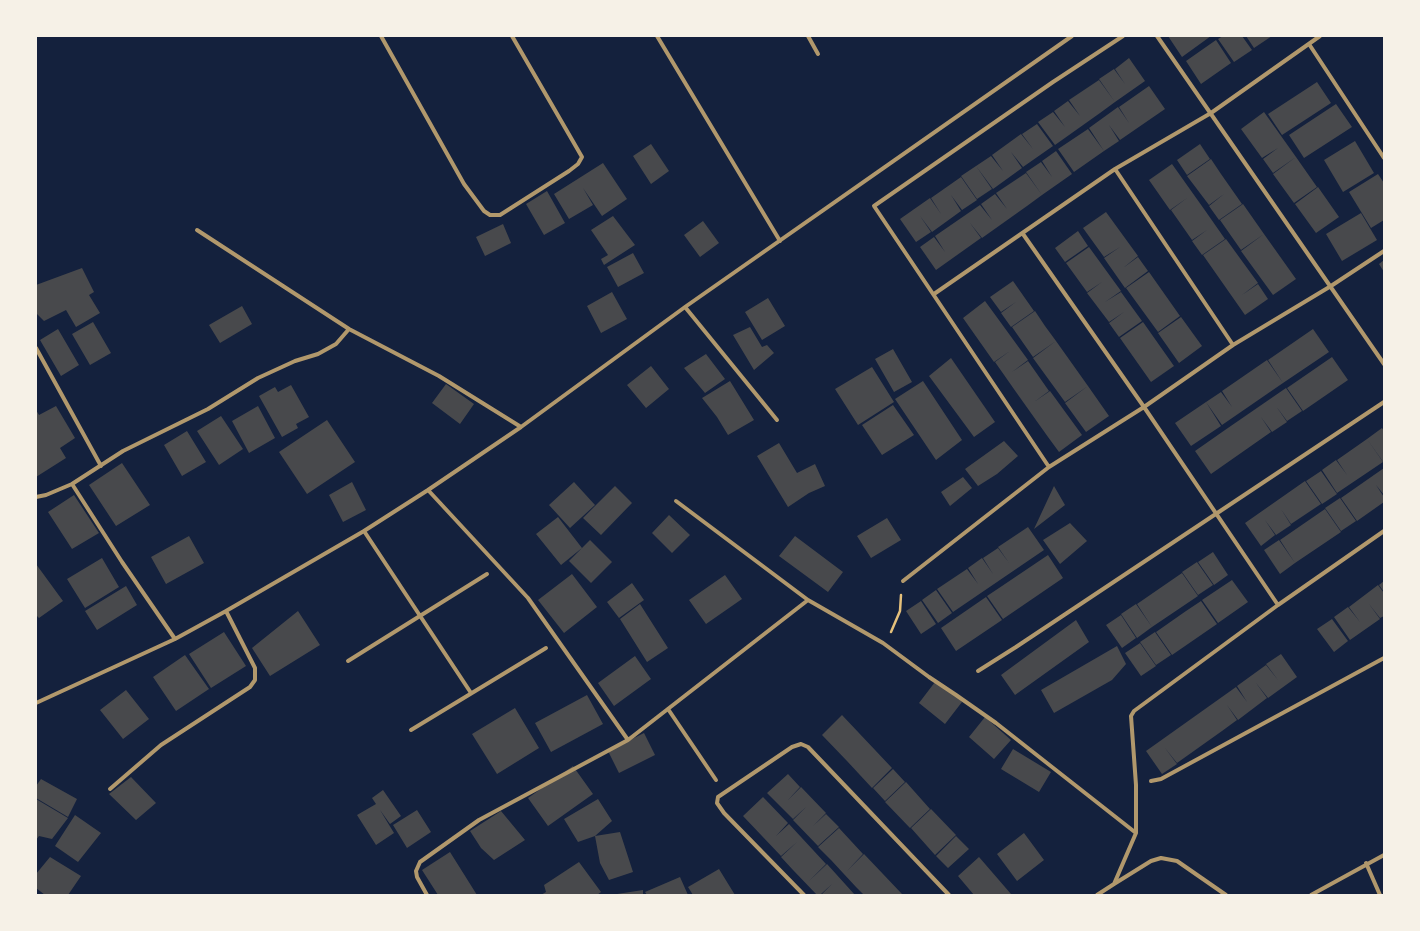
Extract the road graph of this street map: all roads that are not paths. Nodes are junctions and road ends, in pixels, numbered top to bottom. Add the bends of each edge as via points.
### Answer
1 (381, 36) edge
2 (512, 36) edge
3 (657, 36) edge
4 (808, 36) edge
5 (1072, 36) edge
6 (1123, 36) edge
7 (1157, 36) edge
8 (1320, 36) edge
9 (1309, 44) junction
10 (818, 54) dead end
11 (1211, 112) junction
12 (1384, 158) edge
13 (1115, 169) junction
14 (197, 230) dead end
15 (1023, 234) junction
16 (780, 242) junction
17 (1384, 250) edge
18 (1331, 286) junction
19 (934, 294) junction
20 (685, 308) junction
21 (349, 329) junction
22 (1233, 345) junction
23 (36, 348) edge
24 (1384, 364) edge
25 (1384, 402) edge
26 (1144, 407) junction
27 (777, 420) dead end
28 (521, 427) junction
29 (101, 466) junction
30 (1049, 467) junction
31 (72, 484) junction
32 (428, 490) junction
33 (36, 497) edge
34 (676, 501) dead end
35 (1216, 514) junction
36 (364, 531) junction
37 (1384, 531) edge
38 (487, 574) dead end
39 (903, 581) road end
40 (808, 600) junction
41 (1278, 605) junction
42 (226, 611) junction
43 (420, 616) junction
44 (175, 639) junction
45 (546, 648) dead end
46 (1384, 658) edge
47 (348, 661) dead end
48 (978, 671) dead end
49 (471, 694) junction
50 (36, 703) edge
51 (668, 709) junction
52 (411, 730) dead end
53 (628, 740) junction
54 (716, 780) dead end
55 (1151, 781) dead end
56 (110, 789) dead end
57 (1136, 833) junction
58 (1384, 855) edge
59 (1366, 864) junction
60 (1114, 884) junction
61 (427, 895) edge
62 (804, 895) edge
63 (948, 895) edge
64 (1096, 895) edge
65 (1226, 895) edge
66 (1311, 895) edge
67 (1380, 895) edge

1 - 2 street via 464,184 484,211 490,215 500,215 569,171 582,157
3 - 16 street
4 - 10 street
5 - 16 street
6 - 19 street via 874,206
7 - 11 street
8 - 9 street
9 - 11 street
9 - 12 street
11 - 13 street
11 - 18 street
13 - 15 street
13 - 22 street
14 - 21 street
15 - 19 street
15 - 26 street
16 - 20 street
17 - 18 street
18 - 22 street
18 - 24 street
19 - 30 street
20 - 27 street
20 - 28 street
21 - 28 street via 439,376
21 - 29 street via 336,344 318,354 295,361 258,378 208,409 123,451
22 - 26 street
23 - 29 street
25 - 35 street
26 - 30 street
26 - 35 street
28 - 32 street
29 - 31 street
30 - 39 street
31 - 33 street
31 - 44 street
32 - 36 street
32 - 53 street via 528,598
34 - 40 street
35 - 41 street
35 - 48 street
36 - 42 street
36 - 43 street
37 - 41 street
38 - 43 street
40 - 51 street
40 - 57 street via 883,643 996,723
41 - 57 street via 1138,707 1131,716 1136,785
42 - 44 street
42 - 56 street via 255,668 255,680 250,688 161,744
43 - 47 street
43 - 49 street
44 - 50 street
45 - 49 street
46 - 55 street via 1161,779
49 - 52 street
51 - 53 street
51 - 54 street
53 - 61 street via 479,820 420,862 416,871 417,877
57 - 60 street
58 - 59 street
59 - 66 street
59 - 67 street
60 - 64 street
60 - 65 street via 1151,861 1161,858 1177,861
62 - 63 street via 724,814 717,803 718,797 792,747 801,744 808,748

